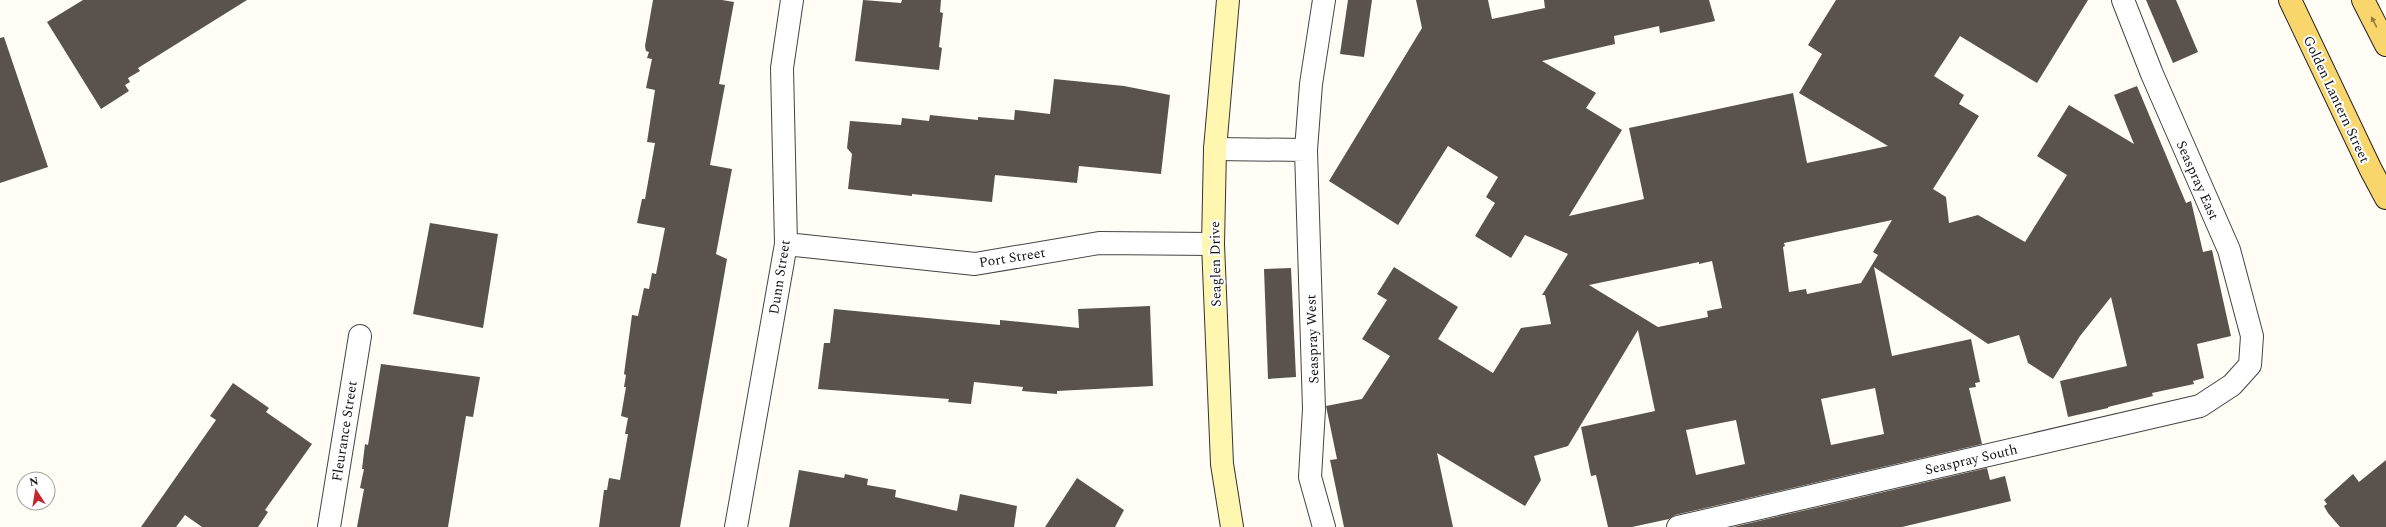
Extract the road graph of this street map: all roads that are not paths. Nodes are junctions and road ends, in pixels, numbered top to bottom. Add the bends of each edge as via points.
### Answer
1 (792, 0) edge
2 (1228, 0) edge
3 (1324, 0) edge
4 (2123, 0) edge
5 (2290, 0) edge
6 (2363, 0) edge
7 (2386, 45) edge
8 (1215, 148) junction
9 (1306, 150) junction
10 (2386, 198) edge
11 (786, 244) junction
12 (1213, 244) junction
13 (360, 336) dead end
14 (2250, 365) joint
15 (329, 527) edge
16 (736, 527) edge
17 (1232, 527) edge
18 (1324, 527) edge
19 (1678, 527) edge

1 - 11 street, Dunn Street via 782,68
2 - 8 street, Seaglen Drive
3 - 9 street, Seaspray West via 1311,84
4 - 14 street, Seaspray East via 2152,74 2229,250 2252,336
5 - 10 main road, Golden Lantern Street
7 -> 6 main road
8 - 9 street
8 - 12 street, Seaglen Drive
9 - 18 street, Seaspray West via 1314,410 1310,477
11 - 12 street, Port Street via 975,264 1099,243
11 - 16 street, Dunn Street
12 - 17 street, Seaglen Drive via 1222,464
13 - 15 street, Fleurance Street
14 - 19 street, Seaspray South via 2232,385 2200,406

